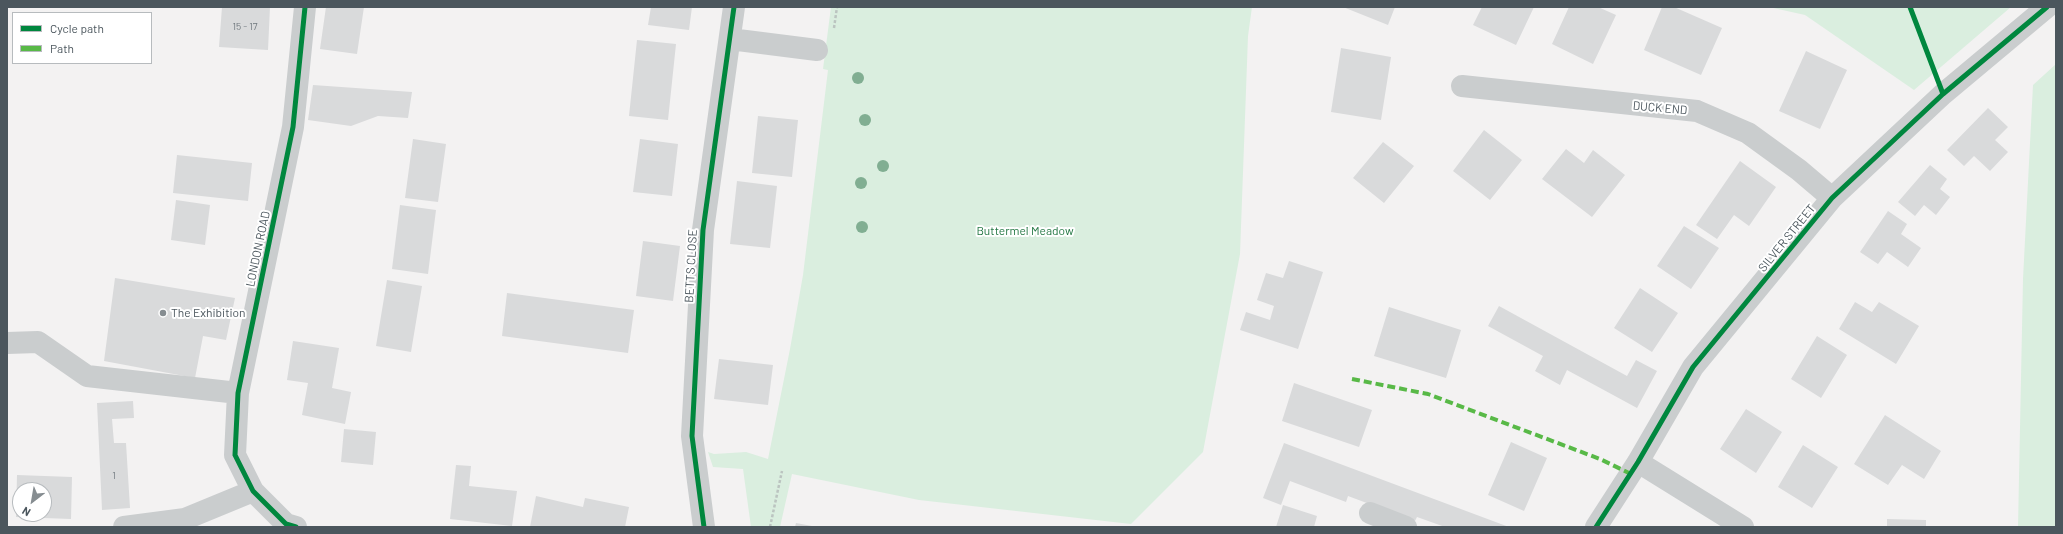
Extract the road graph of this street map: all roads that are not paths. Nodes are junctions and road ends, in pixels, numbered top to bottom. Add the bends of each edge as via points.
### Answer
1 (305, 7) edge
2 (734, 7) edge
3 (2046, 7) edge
4 (730, 39) junction
5 (817, 50) dead end
6 (1462, 86) dead end
7 (1832, 198) junction
8 (7, 342) edge
9 (238, 393) junction
10 (1638, 462) junction
11 (253, 492) junction
12 (1370, 513) dead end
13 (289, 526) edge
14 (124, 527) edge
15 (704, 527) edge
16 (1406, 527) edge
17 (1596, 527) edge
18 (1743, 527) edge

1 - 9 street, LONDON ROAD via 293,127
2 - 4 street, BETTS CLOSE
3 - 7 street, SILVER STREET via 1943,94
4 - 5 street
4 - 15 street, BETTS CLOSE via 702,238 692,436
6 - 7 street, DUCK END via 1697,111 1748,133
7 - 10 street, SILVER STREET via 1693,367
8 - 9 street via 38,342 88,376
9 - 11 street, LONDON ROAD via 235,455
10 - 17 street, SILVER STREET
10 - 18 street
11 - 13 street, LONDON ROAD
11 - 14 street via 185,519
12 - 16 street

